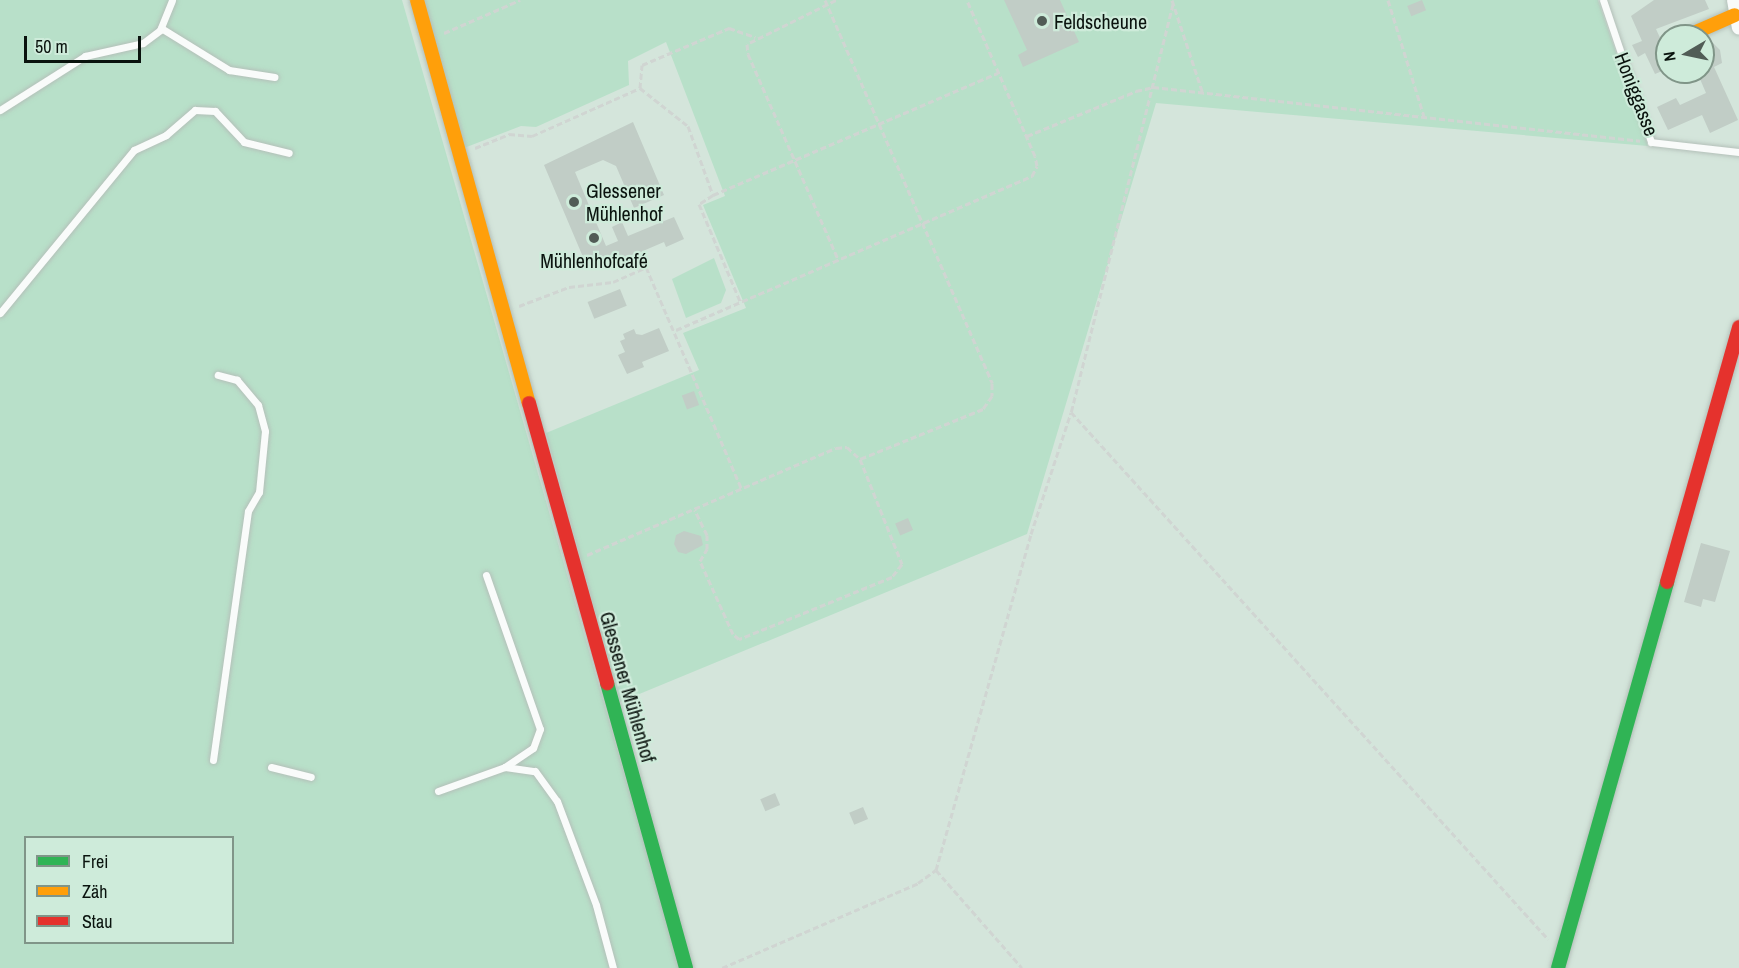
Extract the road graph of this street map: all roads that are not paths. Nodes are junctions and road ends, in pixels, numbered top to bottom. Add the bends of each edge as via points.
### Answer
1 (172, 0) edge
2 (417, 0) edge
3 (1603, 0) edge
4 (1734, 0) edge
5 (1737, 21) edge
6 (161, 28) junction
7 (1715, 28) edge
8 (274, 77) dead end
9 (0, 110) edge
10 (1739, 152) edge
11 (289, 153) dead end
12 (0, 313) edge
13 (1738, 329) edge
14 (218, 375) dead end
15 (486, 575) dead end
16 (213, 760) dead end
17 (271, 767) dead end
18 (506, 767) junction
19 (311, 777) dead end
20 (438, 791) dead end
21 (613, 968) edge
22 (686, 968) edge
23 (1558, 968) edge

1 - 6 lane
2 - 22 street, Glessener Mühlenhof
3 - 10 lane, Honiggasse via 1651,142
4 - 5 street
5 - 7 street
6 - 8 lane via 229,70
6 - 9 lane via 143,43 85,57
11 - 12 lane via 244,142 215,111 195,110 166,135 134,150
13 - 23 street
14 - 16 lane via 237,380 258,405 265,431 260,492 248,511
15 - 18 lane via 540,729 533,748
17 - 19 lane
18 - 20 lane
18 - 21 lane via 535,771 557,801 596,905

